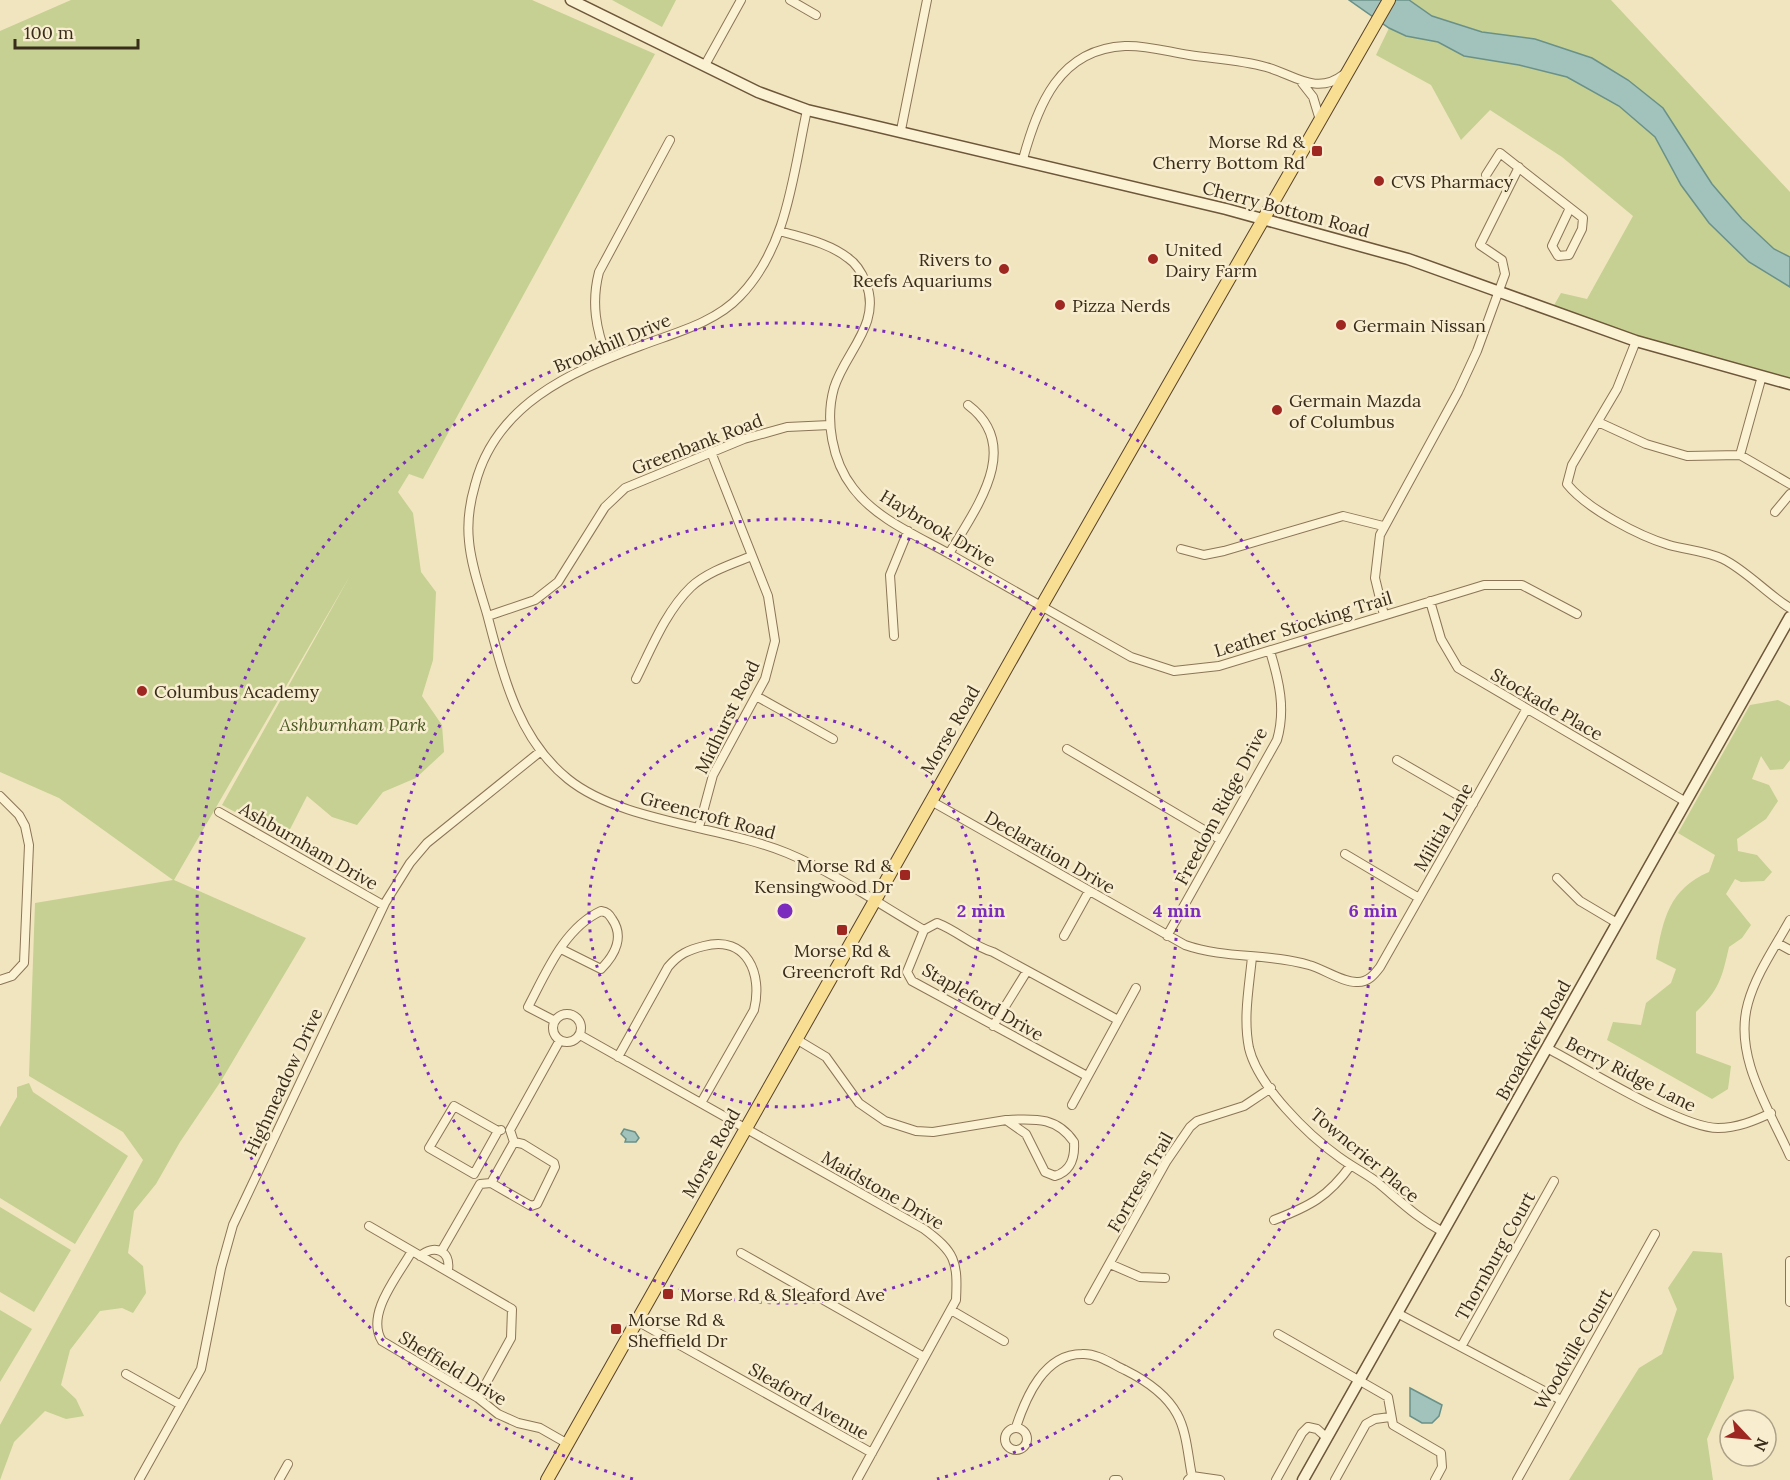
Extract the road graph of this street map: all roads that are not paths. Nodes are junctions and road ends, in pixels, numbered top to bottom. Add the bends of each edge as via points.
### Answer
1 (571, 0) edge
2 (741, 0) edge
3 (790, 0) edge
4 (927, 0) edge
5 (1389, 0) edge
6 (816, 15) dead end
7 (705, 64) junction
8 (1347, 73) junction
9 (1301, 82) junction
10 (807, 110) junction
11 (1320, 120) junction
12 (901, 130) junction
13 (670, 140) dead end
14 (1023, 159) junction
15 (1519, 167) junction
16 (1486, 175) dead end
17 (1570, 208) junction
18 (1264, 220) junction
19 (780, 231) junction
20 (1499, 292) junction
21 (1636, 341) junction
22 (607, 358) junction
23 (1762, 376) junction
24 (1790, 384) edge
25 (968, 405) dead end
26 (1598, 422) junction
27 (830, 425) junction
28 (711, 452) junction
29 (1740, 455) junction
30 (1790, 484) edge
31 (1790, 494) edge
32 (1775, 512) dead end
33 (1383, 526) junction
34 (908, 531) junction
35 (1181, 549) dead end
36 (949, 554) junction
37 (752, 556) junction
38 (1430, 601) junction
39 (1041, 606) junction
40 (1790, 608) edge
41 (1384, 615) junction
42 (1577, 615) dead end
43 (488, 616) junction
44 (1790, 617) edge
45 (894, 636) dead end
46 (1270, 651) junction
47 (636, 679) dead end
48 (756, 696) junction
49 (1526, 710) junction
50 (833, 739) dead end
51 (1067, 749) dead end
52 (540, 751) junction
53 (1397, 760) dead end
54 (0, 796) edge
55 (931, 801) junction
56 (1686, 802) junction
57 (1473, 804) junction
58 (219, 812) dead end
59 (699, 827) junction
60 (1221, 840) junction
61 (1345, 854) dead end
62 (1557, 878) dead end
63 (1089, 891) junction
64 (1419, 898) junction
65 (874, 901) junction
66 (383, 905) junction
67 (1790, 920) edge
68 (1617, 923) junction
69 (924, 930) junction
70 (1064, 936) dead end
71 (1167, 936) junction
72 (1777, 943) junction
73 (561, 949) junction
74 (1790, 951) edge
75 (1252, 957) junction
76 (1027, 971) junction
77 (0, 980) edge
78 (1360, 982) joint
79 (1136, 988) dead end
80 (1118, 1020) junction
81 (555, 1021) junction
82 (993, 1026) junction
83 (580, 1035) junction
84 (796, 1039) junction
85 (560, 1040) junction
86 (1547, 1048) junction
87 (618, 1057) junction
88 (1087, 1076) junction
89 (1271, 1088) junction
90 (701, 1103) junction
91 (1072, 1105) dead end
92 (1771, 1113) junction
93 (1006, 1120) junction
94 (745, 1129) junction
95 (510, 1130) junction
96 (498, 1131) junction
97 (514, 1142) junction
98 (1790, 1156) edge
99 (1351, 1165) junction
100 (474, 1174) junction
101 (1554, 1181) dead end
102 (490, 1183) junction
103 (480, 1184) junction
104 (1274, 1220) dead end
105 (369, 1226) dead end
106 (1443, 1232) junction
107 (1655, 1234) dead end
108 (442, 1250) junction
109 (412, 1251) junction
110 (741, 1253) dead end
111 (420, 1256) junction
112 (1790, 1261) edge
113 (1110, 1264) junction
114 (448, 1270) junction
115 (1165, 1278) dead end
116 (1089, 1300) dead end
117 (1790, 1302) edge
118 (951, 1310) junction
119 (1397, 1313) junction
120 (637, 1321) junction
121 (1278, 1335) dead end
122 (1004, 1341) dead end
123 (1461, 1347) junction
124 (924, 1357) junction
125 (126, 1374) dead end
126 (1359, 1380) junction
127 (478, 1398) junction
128 (1561, 1400) junction
129 (181, 1405) junction
130 (1390, 1417) junction
131 (1016, 1427) dead end
132 (1327, 1438) junction
133 (568, 1444) junction
134 (872, 1453) junction
135 (288, 1464) dead end
136 (1190, 1478) edge
137 (139, 1480) edge
138 (279, 1480) edge
139 (547, 1480) edge
140 (857, 1480) edge
141 (1114, 1480) edge
142 (1118, 1480) edge
143 (1220, 1480) edge
144 (1276, 1480) edge
145 (1303, 1480) edge
146 (1335, 1480) edge
147 (1435, 1480) edge
148 (1517, 1480) edge

1 - 7 main road, Cherry Bottom Road
2 - 7 street
3 - 6 street
4 - 12 street
5 - 8 main road, Morse Road
7 - 10 main road, Cherry Bottom Road via 758,92
8 - 9 street via 1330,83
8 - 11 main road, Morse Road
9 - 11 street via 1313,97
9 - 14 street via 1267,67 1236,61 1128,46 1099,51 1078,62 1055,82 1037,112
10 - 12 main road, Cherry Bottom Road
10 - 19 street, Brookhill Drive
11 - 18 main road, Morse Road
12 - 14 main road, Cherry Bottom Road
13 - 22 street via 599,272 594,313
14 - 18 main road, Cherry Bottom Road
15 - 16 street via 1500,153
15 - 17 street
15 - 20 street via 1480,245 1503,260 1506,267
17 - 17 street via 1583,218 1584,224 1569,255 1558,256 1552,246
18 - 20 main road, Cherry Bottom Road via 1408,259
18 - 39 main road, Morse Road
19 - 22 street, Brookhill Drive via 760,271 732,303 693,326
19 - 27 street, Haybrook Drive via 849,258 867,287 866,325 837,379
20 - 21 main road, Cherry Bottom Road
20 - 33 street via 1458,392
21 - 23 main road, Cherry Bottom Road
21 - 26 street via 1617,389
22 - 43 street, Brookhill Drive via 550,386 531,400 505,424 485,456 473,493 468,527 473,565
23 - 24 main road, Cherry Bottom Road
23 - 29 street
25 - 36 street via 986,424 995,456 989,484
26 - 29 street via 1646,444 1688,456
26 - 40 street via 1572,465 1567,484 1594,507 1641,534 1725,560
27 - 28 street, Greenbank Road via 787,427
27 - 34 street, Haybrook Drive via 836,454 853,488 869,505
28 - 37 street, Midhurst Road
28 - 43 street, Greenbank Road via 625,488 605,507 566,573 548,592
29 - 30 street
31 - 32 street
33 - 35 street via 1343,516 1224,551 1204,555
33 - 41 street via 1376,578
34 - 36 street, Haybrook Drive
34 - 45 street via 890,575
36 - 39 street, Haybrook Drive
37 - 47 street via 692,586
37 - 48 street, Midhurst Road via 774,617 775,641
38 - 41 street, Leather Stocking Trail
38 - 42 street, Leather Stocking Trail via 1484,585 1522,585
38 - 49 street, Stockade Place via 1441,639 1458,668
39 - 46 street, Leather Stocking Trail via 1131,657 1174,671 1219,666
39 - 55 main road, Morse Road
41 - 46 street, Leather Stocking Trail
43 - 52 street, Brookhill Drive via 507,689
44 - 56 main road, Broadview Road
46 - 60 street, Freedom Ridge Drive via 1281,686 1282,722 1277,740
48 - 50 street
48 - 59 street, Midhurst Road via 713,775
49 - 56 street, Stockade Place
49 - 57 street, Militia Lane
51 - 60 street
52 - 59 street, Greencroft Road via 569,780 615,805
52 - 66 street, Highmeadow Drive via 427,843
53 - 57 street
54 - 77 street via 25,826 30,854 24,963 12,976
55 - 63 street, Declaration Drive
55 - 65 main road, Morse Road
56 - 68 main road, Broadview Road
57 - 64 street, Militia Lane
58 - 66 street, Ashburnham Drive
59 - 65 street, Greencroft Road via 788,853
60 - 71 street, Freedom Ridge Drive
61 - 64 street
62 - 68 street via 1580,901
63 - 70 street
63 - 71 street, Declaration Drive
64 - 78 street, Militia Lane via 1380,967 1371,978
65 - 69 street, Greencroft Road
65 - 84 main road, Morse Road
66 - 129 street, Highmeadow Drive via 233,1225 201,1369
67 - 72 street
68 - 86 main road, Broadview Road
69 - 76 street via 937,923 957,930 981,948
69 - 82 street, Stapleford Drive via 908,966 908,977
71 - 75 street, Declaration Drive via 1205,952
72 - 74 street
72 - 92 street via 1748,1003 1744,1026 1747,1056
73 - 73 street via 576,927 601,911 609,914 618,927 620,939 601,969
73 - 81 street via 528,1007
75 - 78 street, Declaration Drive via 1307,964
75 - 89 street, Towncrier Place via 1245,1017 1248,1039 1259,1072
76 - 80 street
76 - 82 street
79 - 80 street
80 - 88 street
81 - 83 street via 566,1013 574,1015 582,1026
81 - 85 street via 553,1029
82 - 88 street, Stapleford Drive
83 - 85 street via 573,1041
83 - 87 street, Maidstone Drive
84 - 93 street via 832,1064 853,1096 867,1109 901,1127 942,1132
84 - 94 main road, Morse Road
85 - 95 street
86 - 92 street, Berry Ridge Lane via 1676,1116 1706,1127 1731,1127
86 - 106 main road, Broadview Road
87 - 90 street, Maidstone Drive
87 - 90 street via 677,956 719,943 734,946 746,955 757,996 754,1010
88 - 91 street
89 - 99 street, Towncrier Place via 1318,1140
89 - 113 street, Fortress Trail via 1244,1107 1197,1121 1190,1128 1166,1162
90 - 94 street, Maidstone Drive
92 - 98 street
93 - 93 street via 1026,1134 1045,1172 1055,1176 1067,1170 1074,1158 1074,1142 1063,1130 1041,1119
94 - 118 street, Maidstone Drive via 945,1244 957,1269 956,1299
94 - 120 main road, Morse Road
95 - 96 street
95 - 97 street
96 - 100 street
96 - 100 street via 454,1106 429,1148
97 - 102 street
97 - 102 street via 554,1162 537,1204 531,1206
99 - 104 street via 1341,1180 1311,1206
99 - 106 street, Towncrier Place via 1410,1212
100 - 103 street
101 - 123 street, Thornburg Court
102 - 103 street
103 - 108 street
105 - 109 street
106 - 119 main road, Broadview Road
107 - 128 street, Woodville Court
108 - 111 street via 434,1248
108 - 114 street via 447,1256
109 - 111 street
109 - 127 street, Sheffield Drive via 381,1306 377,1334 389,1347
110 - 124 street
111 - 114 street
112 - 117 street
113 - 115 street via 1140,1277
113 - 116 street, Fortress Trail
114 - 127 street via 512,1308 511,1338
118 - 122 street
118 - 124 street, Maidstone Drive
119 - 123 street
119 - 126 main road, Broadview Road
120 - 133 main road, Morse Road
120 - 134 street, Sleaford Avenue
121 - 126 street
123 - 128 street
124 - 134 street, Maidstone Drive
125 - 129 street
126 - 130 street via 1388,1397
126 - 132 main road, Broadview Road
127 - 133 street, Sheffield Drive via 498,1414 540,1428
128 - 148 street, Woodville Court
129 - 137 street, Highmeadow Drive
130 - 146 street via 1366,1424
130 - 147 street via 1398,1430 1433,1447 1443,1459
131 - 136 street via 1027,1399 1044,1373 1065,1357 1092,1355 1135,1375 1169,1402 1182,1425
132 - 144 street via 1308,1427
132 - 145 main road, Broadview Road
133 - 139 main road, Morse Road
134 - 140 street, Maidstone Drive
135 - 138 street
136 - 143 street
141 - 142 street

